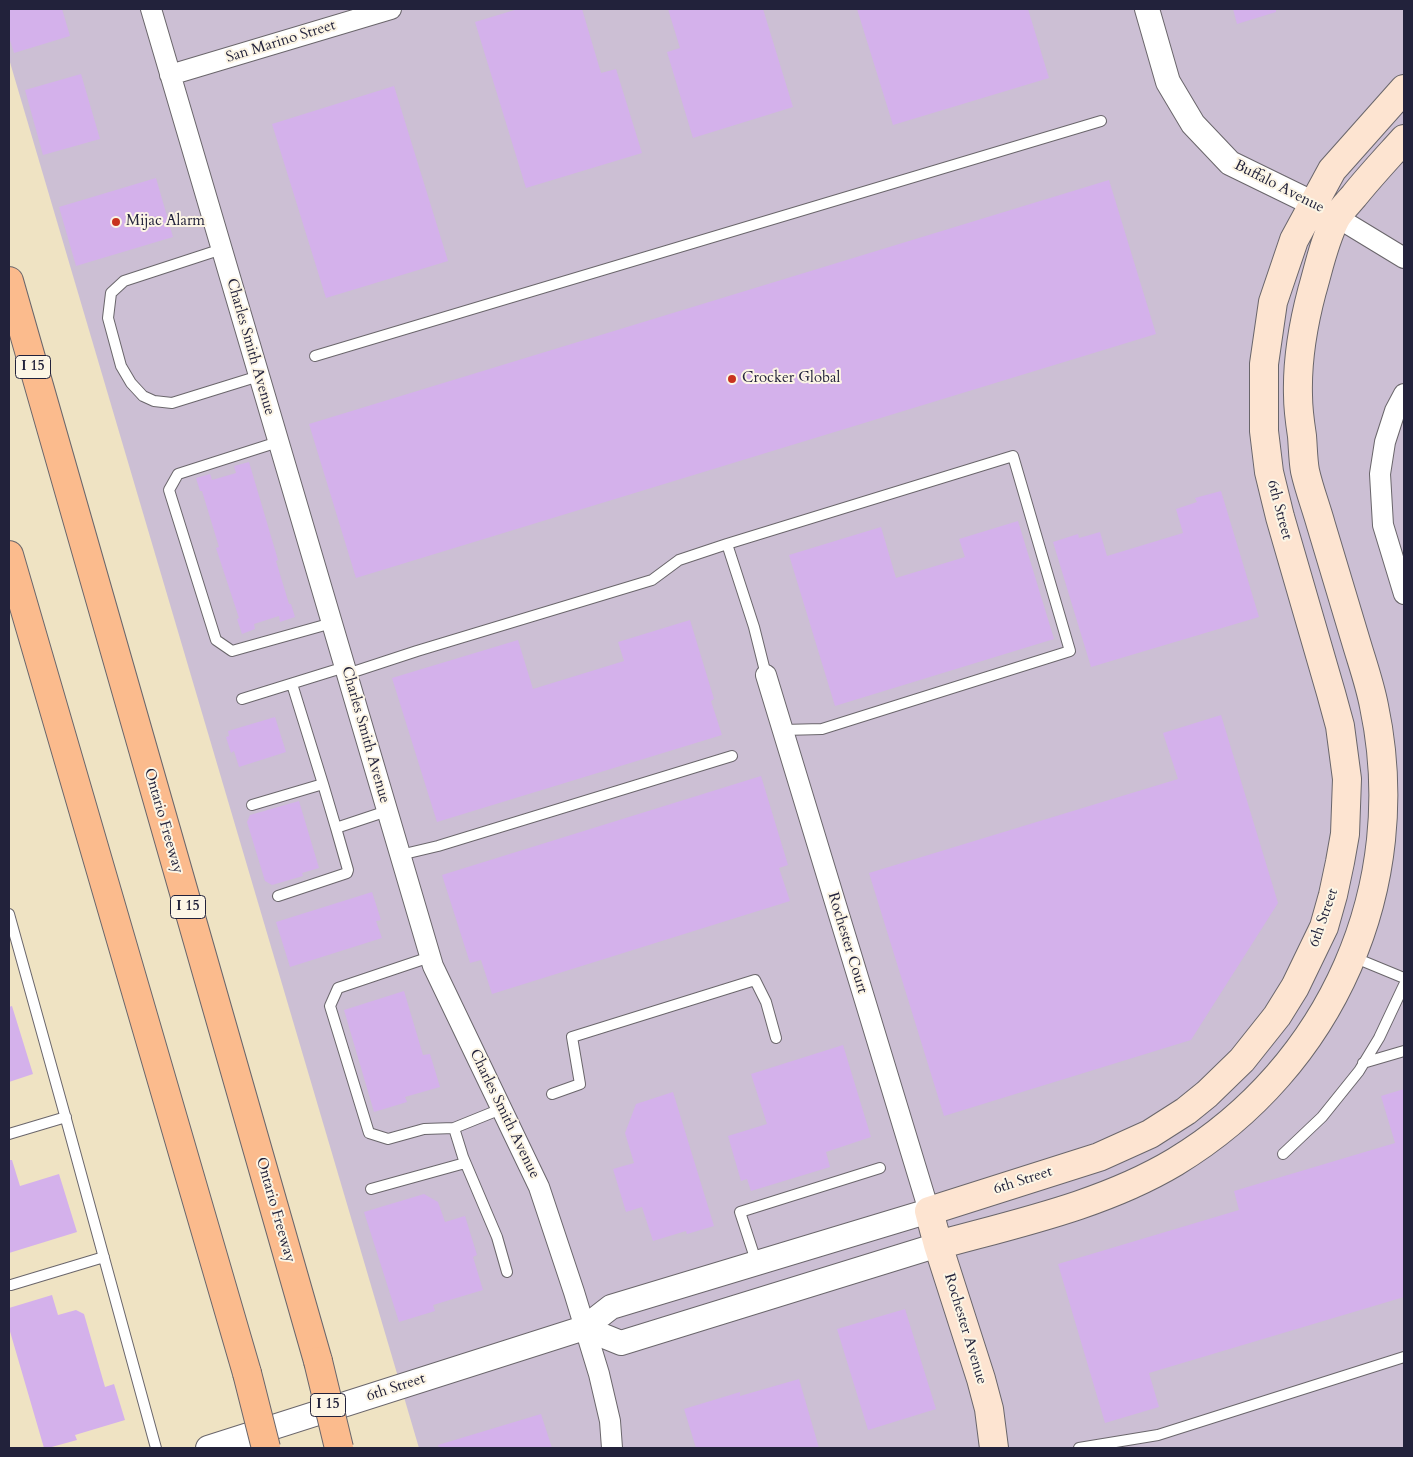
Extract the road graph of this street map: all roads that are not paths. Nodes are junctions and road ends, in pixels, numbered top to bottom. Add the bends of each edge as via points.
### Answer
1 (150, 9) edge
2 (391, 9) edge
3 (1147, 9) edge
4 (170, 75) junction
5 (1404, 89) edge
6 (1101, 121) dead end
7 (1404, 138) edge
8 (1326, 210) junction
9 (222, 249) junction
10 (1404, 258) edge
11 (9, 281) edge
12 (314, 356) dead end
13 (259, 376) junction
14 (1404, 394) edge
15 (278, 442) junction
16 (727, 544) junction
17 (9, 555) edge
18 (1404, 594) edge
19 (332, 623) junction
20 (346, 671) junction
21 (766, 675) joint
22 (292, 684) junction
23 (242, 699) dead end
24 (783, 730) junction
25 (732, 756) dead end
26 (323, 784) junction
27 (252, 805) dead end
28 (387, 811) junction
29 (336, 828) junction
30 (400, 856) junction
31 (278, 896) dead end
32 (9, 914) edge
33 (430, 957) junction
34 (1353, 957) junction
35 (1404, 978) edge
36 (1404, 985) edge
37 (776, 1038) dead end
38 (1404, 1051) edge
39 (1363, 1063) junction
40 (552, 1094) dead end
41 (501, 1108) junction
42 (66, 1117) junction
43 (454, 1128) junction
44 (9, 1134) edge
45 (1283, 1154) dead end
46 (465, 1162) junction
47 (880, 1168) dead end
48 (371, 1189) dead end
49 (929, 1211) junction
50 (938, 1245) junction
51 (104, 1257) junction
52 (757, 1264) junction
53 (507, 1272) dead end
54 (11, 1285) dead end
55 (584, 1328) junction
56 (1404, 1357) edge
57 (156, 1448) edge
58 (208, 1448) edge
59 (266, 1448) edge
60 (339, 1448) edge
61 (612, 1448) edge
62 (994, 1448) edge
63 (1079, 1448) edge

1 - 4 street, Charles Smith Avenue
2 - 4 street, San Marino Street
3 - 8 street, Buffalo Avenue via 1168,82 1193,124 1230,163
4 - 9 street, Charles Smith Avenue
5 - 8 main road, 6th Street via 1332,170
6 - 12 lane
7 - 8 main road, 6th Street via 1365,182
8 - 10 street, Buffalo Avenue
8 - 34 main road, 6th Street via 1322,254 1299,358 1298,398 1306,472 1374,701 1384,787 1383,832 1377,872
8 - 49 main road, 6th Street via 1294,240 1273,302 1264,364 1264,431 1269,472 1340,726 1347,779 1345,834 1324,927 1278,1016 1242,1060 1186,1111 1150,1134 1098,1158
9 - 13 street, Charles Smith Avenue
9 - 13 lane via 124,281 111,294 108,318 121,366 143,396 154,401 172,402
11 - 60 highway, Ontario Freeway / I 15, bridge via 318,1361
13 - 15 street, Charles Smith Avenue
14 - 18 street via 1385,442 1380,474 1384,525
15 - 19 street, Charles Smith Avenue
15 - 19 lane via 178,474 170,490 216,640 232,651
16 - 20 lane via 679,560 652,580
16 - 21 lane
16 - 24 lane via 1013,456 1070,651 822,729
17 - 59 highway, bridge
19 - 20 street, Charles Smith Avenue
20 - 22 lane
20 - 28 street, Charles Smith Avenue
21 - 24 street, Rochester Court
22 - 23 lane
22 - 26 lane
24 - 49 street, Rochester Court
25 - 30 lane
26 - 27 lane
26 - 29 lane
28 - 29 lane
28 - 30 street, Charles Smith Avenue
29 - 31 lane via 347,873
30 - 33 street, Charles Smith Avenue
32 - 42 lane
33 - 41 street, Charles Smith Avenue
33 - 43 lane via 338,988 330,1006 369,1133 388,1139 424,1129
34 - 35 lane
34 - 50 main road, 6th Street via 1321,1018 1295,1056 1264,1092 1207,1141 1174,1163 1102,1197
36 - 39 lane via 1379,1038
37 - 40 lane via 756,980 572,1037 580,1084
38 - 39 lane
39 - 45 lane via 1322,1117
41 - 43 lane
41 - 55 street, Charles Smith Avenue via 539,1187
42 - 44 lane
42 - 51 lane
43 - 46 lane
46 - 48 lane
46 - 53 lane via 497,1237
47 - 52 lane via 740,1212
49 - 50 main road, Rochester Avenue
49 - 52 street, 6th Street
50 - 55 street, 6th Street via 621,1344
50 - 62 main road, Rochester Avenue via 981,1379
51 - 54 lane
51 - 57 lane
52 - 55 street, 6th Street via 611,1307
55 - 58 street, 6th Street
55 - 61 street, Charles Smith Avenue via 605,1399
56 - 63 lane via 1158,1435

